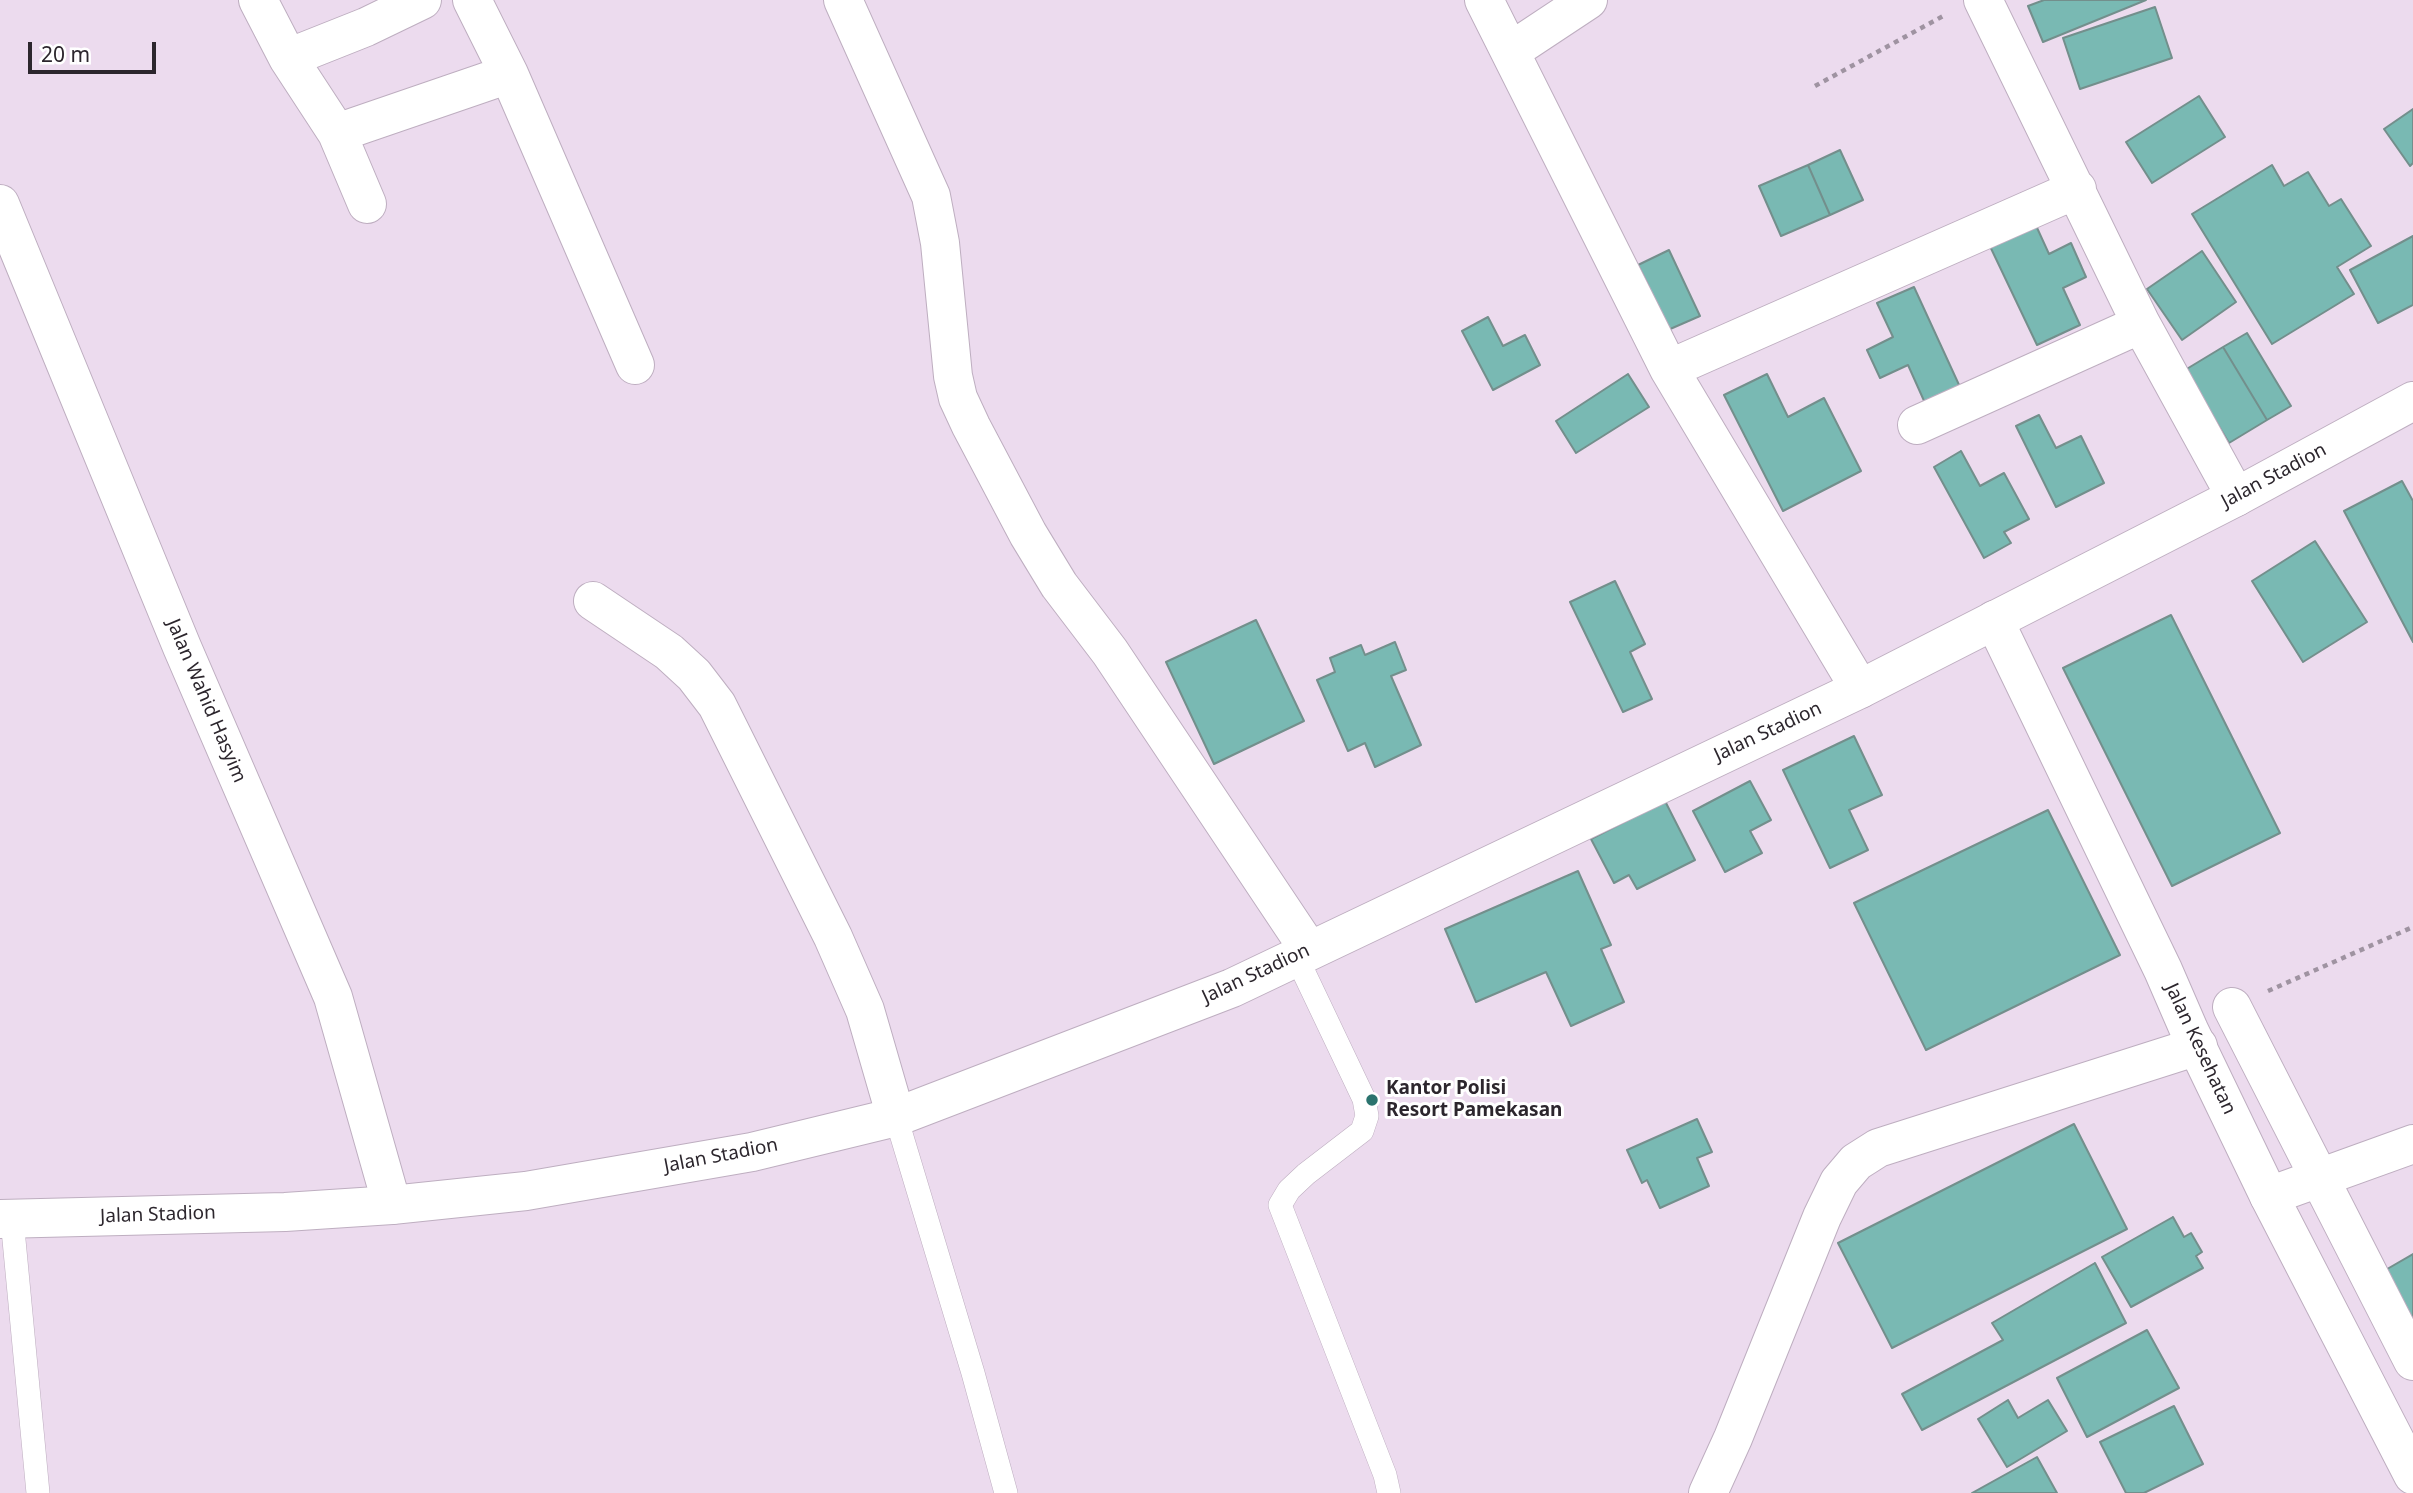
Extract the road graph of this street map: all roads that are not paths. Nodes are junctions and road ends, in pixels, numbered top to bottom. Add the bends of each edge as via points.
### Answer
1 (258, 0) edge
2 (422, 0) edge
3 (472, 0) edge
4 (843, 0) edge
5 (1484, 0) edge
6 (1588, 0) edge
7 (1966, 7) edge
8 (1511, 51) junction
9 (288, 58) junction
10 (509, 74) junction
11 (337, 133) junction
12 (2077, 189) junction
13 (0, 204) edge
14 (368, 204) dead end
15 (2141, 324) junction
16 (635, 365) dead end
17 (1669, 369) junction
18 (2413, 401) edge
19 (1917, 425) dead end
20 (2236, 497) junction
21 (593, 601) dead end
22 (1994, 620) junction
23 (1860, 689) junction
24 (1303, 953) junction
25 (2232, 1006) road end
26 (2198, 1046) junction
27 (896, 1117) junction
28 (2413, 1144) edge
29 (2320, 1176) junction
30 (2269, 1196) junction
31 (392, 1205) junction
32 (6, 1219) edge
33 (2413, 1361) edge
34 (2413, 1475) edge
35 (38, 1493) edge
36 (1006, 1493) edge
37 (1389, 1493) edge
38 (1707, 1493) edge

1 - 9 street
2 - 9 street
3 - 10 street
4 - 24 street via 932,196 953,376 971,426 1059,585 1110,652
5 - 8 street
6 - 8 street
7 - 12 street
8 - 17 street
9 - 11 street
10 - 11 street
10 - 16 street
11 - 14 street
12 - 15 street
12 - 17 street
13 - 31 street, Jalan Wahid Hasyim via 182,647 333,997
15 - 19 street
15 - 20 street
17 - 23 street
18 - 20 street, Jalan Stadion
20 - 22 street, Jalan Stadion
21 - 27 street via 669,652 718,705 865,1010
22 - 23 street, Jalan Stadion
22 - 26 street, Jalan Kesehatan
23 - 24 street, Jalan Stadion
24 - 27 street, Jalan Stadion via 1232,988
24 - 37 lane via 1367,1116 1362,1131 1306,1174 1280,1205
25 - 29 street
26 - 30 street, Jalan Kesehatan
26 - 38 street via 1878,1148 1856,1162 1839,1182 1822,1217
27 - 31 street, Jalan Stadion via 752,1153 526,1191
27 - 36 lane
28 - 29 street
29 - 30 street
29 - 33 street
30 - 34 street, Jalan Kesehatan
31 - 32 street, Jalan Stadion
32 - 35 lane

